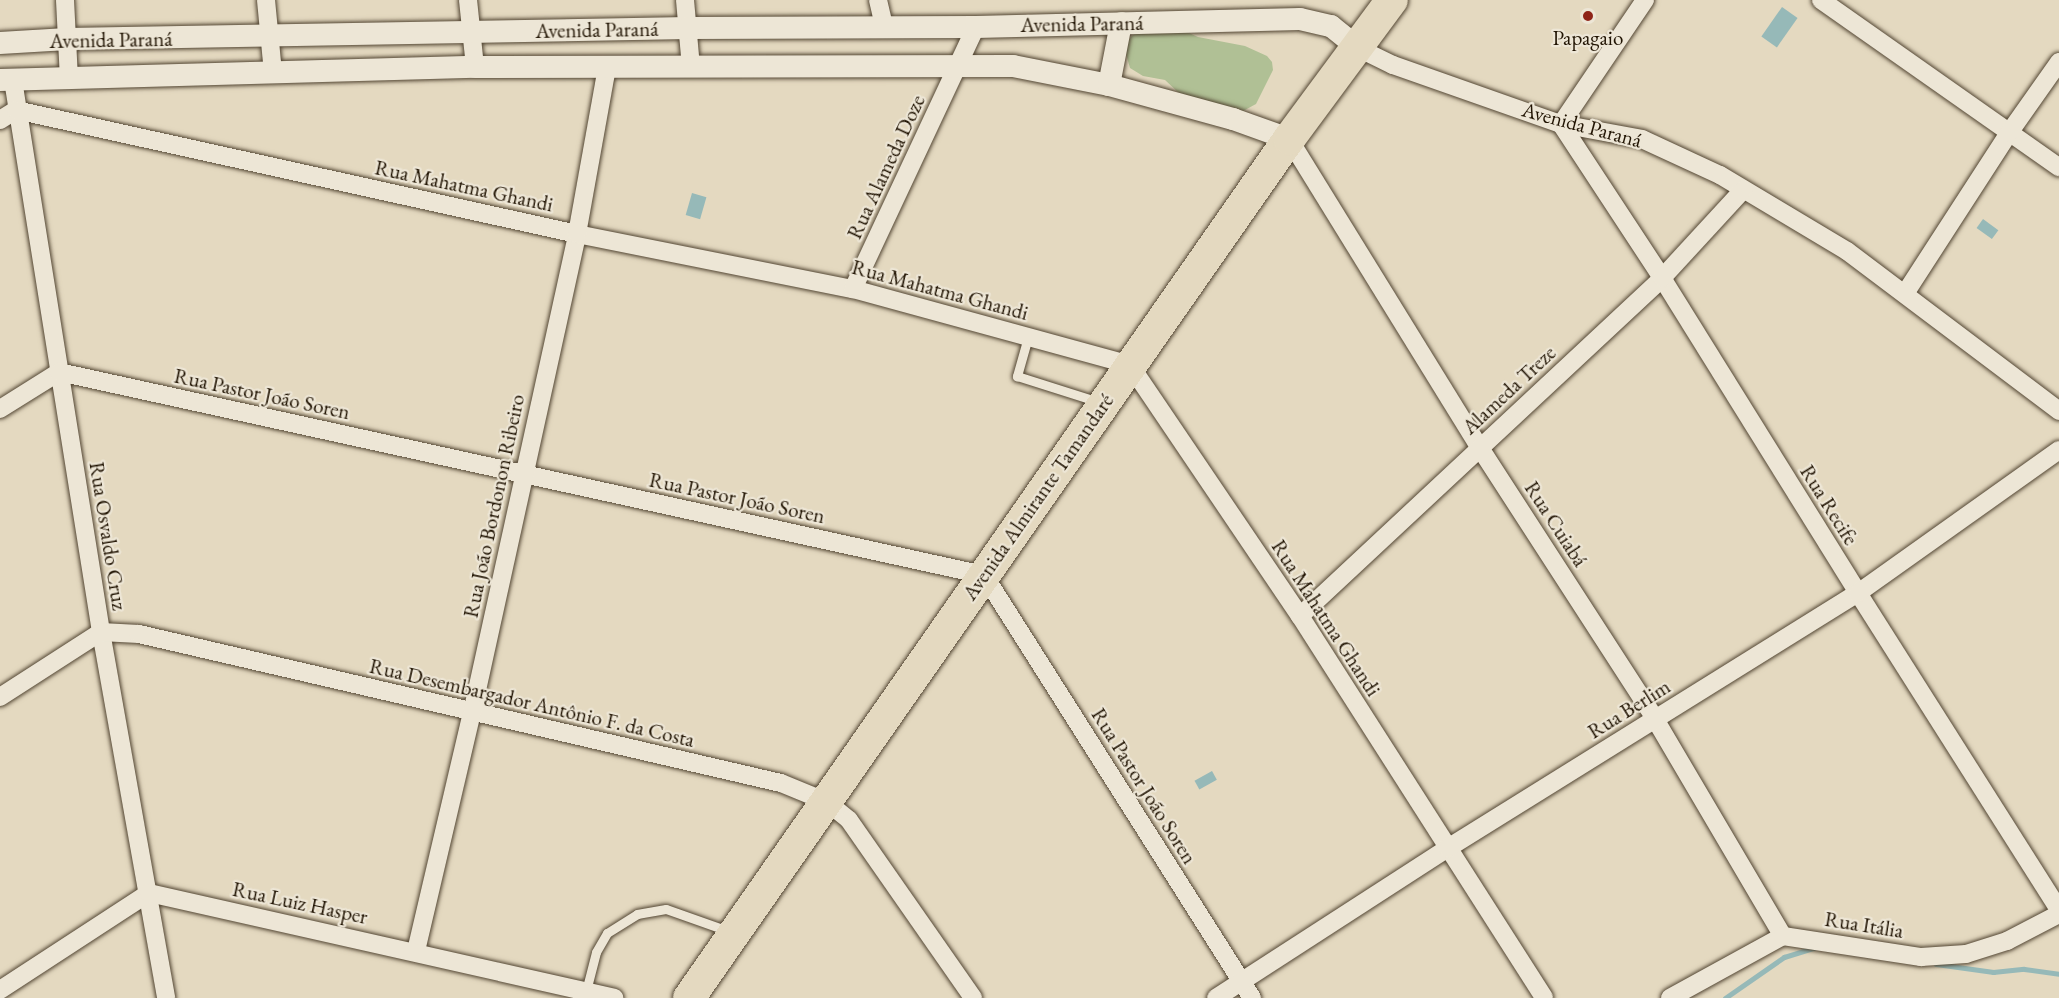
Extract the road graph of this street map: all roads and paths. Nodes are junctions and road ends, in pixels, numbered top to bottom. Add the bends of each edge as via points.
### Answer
1 (65, 0) edge
2 (266, 0) edge
3 (468, 0) edge
4 (685, 0) edge
5 (878, 0) edge
6 (1392, 0) edge
7 (1645, 0) edge
8 (1821, 0) edge
9 (1121, 23) junction
10 (884, 26) junction
11 (976, 27) junction
12 (688, 28) junction
13 (472, 32) junction
14 (269, 37) junction
15 (67, 39) junction
16 (0, 43) edge
17 (1358, 48) junction
18 (2059, 62) edge
19 (960, 64) junction
20 (475, 67) junction
21 (691, 67) junction
22 (607, 68) junction
23 (273, 73) junction
24 (69, 78) junction
25 (6, 80) edge
26 (1109, 85) junction
27 (16, 110) junction
28 (0, 120) edge
29 (1561, 124) junction
30 (2009, 133) junction
31 (1289, 139) junction
32 (2059, 167) edge
33 (1743, 190) junction
34 (577, 234) junction
35 (1662, 278) junction
36 (853, 289) junction
37 (1906, 292) junction
38 (1028, 337) junction
39 (1130, 365) junction
40 (59, 372) junction
41 (1103, 403) junction
42 (0, 410) edge
43 (2059, 411) edge
44 (1480, 448) junction
45 (2059, 450) edge
46 (524, 474) junction
47 (984, 575) junction
48 (1858, 593) junction
49 (1300, 616) junction
50 (101, 632) junction
51 (0, 697) edge
52 (472, 713) junction
53 (1655, 719) junction
54 (827, 802) junction
55 (1448, 848) junction
56 (149, 893) junction
57 (2059, 912) edge
58 (735, 933) junction
59 (1783, 936) junction
60 (416, 951) junction
61 (1242, 982) junction
62 (0, 990) edge
63 (586, 991) junction
64 (166, 998) edge
65 (614, 998) edge
66 (689, 998) edge
67 (973, 998) edge
68 (1216, 998) edge
69 (1252, 998) edge
70 (1544, 998) edge
71 (1670, 998) edge

1 - 15 street
2 - 14 street
3 - 13 street
4 - 12 street
5 - 10 street
6 - 17 highway, Avenida Almirante Tamandaré
7 - 29 street
8 - 30 street
9 - 11 street, Avenida Paraná
9 - 17 street, Avenida Paraná via 1300,19 1331,26
9 - 26 street
10 - 11 street, Avenida Paraná
10 - 12 street, Avenida Paraná
11 - 19 street, Rua Alameda Doze
12 - 13 street, Avenida Paraná
12 - 21 street
13 - 14 street, Avenida Paraná
13 - 20 street
14 - 15 street, Avenida Paraná
14 - 23 street
15 - 16 street, Avenida Paraná
15 - 24 street
17 - 29 street, Avenida Paraná
17 - 31 highway, Avenida Almirante Tamandaré
18 - 30 street
19 - 21 street, Avenida Paraná
19 - 26 street, Avenida Paraná via 1038,69
19 - 36 street, Rua Alameda Doze
20 - 22 street, Avenida Paraná
20 - 23 street, Avenida Paraná
21 - 22 street, Avenida Paraná
22 - 34 street, Rua João Bordonon Ribeiro
23 - 24 street, Avenida Paraná
24 - 25 street, Avenida Paraná
25 - 27 street, Rua Osvaldo Cruz
26 - 31 street, Avenida Paraná via 1233,119
27 - 28 street
27 - 34 street, Rua Mahatma Ghandi
27 - 40 street, Rua Osvaldo Cruz
29 - 33 street, Avenida Paraná via 1642,139 1720,175
29 - 35 street, Rua Recife
30 - 32 street
30 - 37 street
31 - 39 highway, Avenida Almirante Tamandaré
31 - 44 street, Rua Cuiabá
33 - 35 street, Alameda Treze
33 - 37 street, Avenida Paraná via 1847,250
34 - 36 street, Rua Mahatma Ghandi
34 - 46 street, Rua João Bordonon Ribeiro
35 - 44 street, Alameda Treze
35 - 48 street, Rua Recife
36 - 38 street, Rua Mahatma Ghandi
37 - 43 street, Avenida Paraná
38 - 39 street, Rua Mahatma Ghandi
38 - 41 lane via 1017,376
39 - 41 highway, Avenida Almirante Tamandaré
39 - 49 street, Rua Mahatma Ghandi
40 - 42 street
40 - 46 street, Rua Pastor João Soren
40 - 50 street, Rua Osvaldo Cruz
41 - 47 highway, Avenida Almirante Tamandaré
44 - 49 street, Alameda Treze
44 - 53 street, Rua Cuiabá
45 - 48 street, Rua Berlim
46 - 47 street, Rua Pastor João Soren
46 - 52 street, Rua João Bordonon Ribeiro
47 - 54 highway, Avenida Almirante Tamandaré
47 - 61 street, Rua Pastor João Soren
48 - 53 street, Rua Berlim
48 - 57 street, Rua Recife
49 - 55 street, Rua Mahatma Ghandi
50 - 51 street
50 - 52 street, Rua Desembargador Antônio F. da Costa via 139,634
50 - 56 street, Rua Osvaldo Cruz
52 - 54 street, Rua Desembargador Antônio F. da Costa via 782,783
52 - 60 street, Rua João Bordonon Ribeiro
53 - 55 street, Rua Berlim
53 - 59 street, Rua Cuiabá
54 - 58 highway, Avenida Almirante Tamandaré
54 - 67 street, Rua Desembargador Antônio F. da Costa via 849,820
55 - 61 street, Rua Berlim
55 - 70 street, Rua Mahatma Ghandi
56 - 60 street, Rua Luiz Hasper
56 - 62 street
56 - 64 street, Rua Osvaldo Cruz
57 - 59 street, Rua Itália via 2007,941 1966,954 1921,957
58 - 63 lane via 666,909 637,914 607,933 596,952
58 - 66 highway, Avenida Almirante Tamandaré
59 - 71 street
60 - 63 street, Rua Luiz Hasper
61 - 68 street, Rua Berlim
61 - 69 street, Rua Pastor João Soren
63 - 65 street, Rua Luiz Hasper

